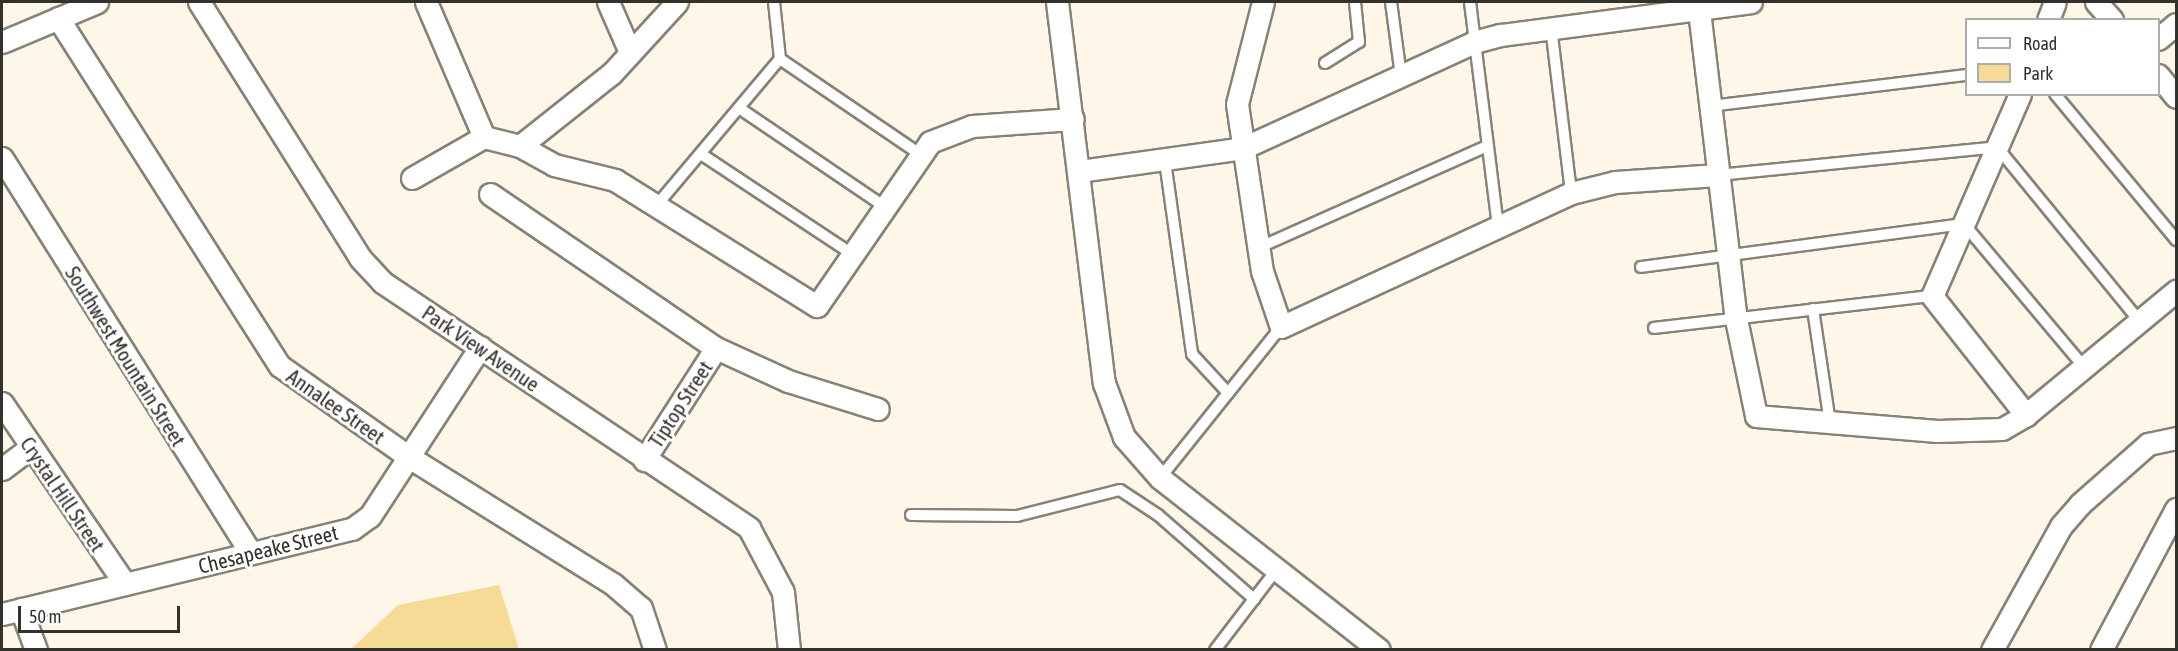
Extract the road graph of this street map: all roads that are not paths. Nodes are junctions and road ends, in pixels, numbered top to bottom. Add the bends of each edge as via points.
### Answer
1 (97, 2) edge
2 (199, 2) edge
3 (426, 2) edge
4 (608, 2) edge
5 (677, 2) edge
6 (774, 2) edge
7 (1057, 2) edge
8 (1263, 2) edge
9 (1354, 2) edge
10 (1391, 2) edge
11 (1470, 2) edge
12 (1751, 2) edge
13 (2055, 2) edge
14 (2096, 2) edge
15 (1698, 4) edge
16 (58, 18) junction
17 (2049, 18) edge
18 (2110, 18) edge
19 (2176, 24) edge
20 (1551, 25) junction
21 (2160, 37) edge
22 (2, 42) edge
23 (1474, 42) junction
24 (630, 52) junction
25 (780, 59) junction
26 (1325, 63) dead end
27 (1965, 75) edge
28 (1401, 76) junction
29 (2160, 77) edge
30 (2019, 96) edge
31 (2057, 96) edge
32 (2176, 97) edge
33 (1710, 106) junction
34 (740, 108) junction
35 (1073, 119) junction
36 (484, 137) junction
37 (520, 146) junction
38 (1487, 146) junction
39 (1997, 147) junction
40 (1243, 148) junction
41 (701, 154) junction
42 (920, 154) junction
43 (2, 158) edge
44 (1164, 161) junction
45 (1080, 171) junction
46 (1718, 175) junction
47 (412, 178) dead end
48 (1570, 193) junction
49 (490, 194) dead end
50 (656, 206) junction
51 (884, 206) junction
52 (1964, 224) junction
53 (1498, 226) junction
54 (2176, 240) edge
55 (1258, 248) junction
56 (852, 254) junction
57 (1728, 254) junction
58 (1641, 267) dead end
59 (2176, 291) edge
60 (1932, 296) junction
61 (1813, 309) junction
62 (1736, 319) junction
63 (2140, 322) junction
64 (1281, 327) junction
65 (1654, 328) dead end
66 (480, 346) junction
67 (716, 348) junction
68 (2084, 367) junction
69 (1228, 393) junction
70 (2, 403) edge
71 (878, 410) dead end
72 (2026, 415) junction
73 (1830, 423) junction
74 (2176, 438) edge
75 (31, 447) junction
76 (409, 458) junction
77 (644, 460) junction
78 (2, 469) edge
79 (1160, 478) junction
80 (2176, 509) edge
81 (911, 515) dead end
82 (251, 553) junction
83 (1277, 569) junction
84 (125, 584) junction
85 (1254, 599) junction
86 (11, 612) edge
87 (36, 650) edge
88 (655, 650) edge
89 (789, 650) edge
90 (1215, 650) edge
91 (1379, 650) edge
92 (1992, 650) edge
93 (2101, 650) edge

1 - 16 street
2 - 66 street, Park View Avenue via 360,258 382,282
3 - 36 street
4 - 24 street
5 - 24 street
6 - 25 lane
7 - 35 street
8 - 40 street via 1240,82
9 - 26 lane via 1359,42
10 - 28 lane
11 - 23 lane
12 - 15 street
13 - 17 street
14 - 18 street
15 - 20 street
15 - 33 street
16 - 22 street
16 - 76 street, Annalee Street via 280,366
19 - 21 street
20 - 23 street
20 - 48 lane
23 - 28 street
23 - 38 lane
24 - 37 street via 583,99
25 - 34 lane
25 - 42 lane
27 - 33 lane
28 - 40 street
29 - 32 street
30 - 39 street
31 - 54 lane
33 - 46 street
34 - 41 lane
34 - 51 lane
35 - 42 street via 957,129
35 - 45 street
36 - 37 street
36 - 47 street
37 - 50 street via 554,165 615,180
38 - 53 lane
38 - 55 lane
39 - 46 lane
39 - 52 street
39 - 63 lane
40 - 44 street
40 - 55 street
41 - 50 lane
41 - 56 lane
42 - 51 street
43 - 82 street, Southwest Mountain Street
44 - 45 street
44 - 69 lane via 1192,354
45 - 79 street via 1104,383 1124,437
46 - 48 street via 1615,182
46 - 57 street
48 - 53 street
49 - 67 street
50 - 56 street via 818,306
51 - 56 street
52 - 57 lane
52 - 60 street
52 - 68 lane
53 - 64 street
55 - 64 street
57 - 58 lane
57 - 62 street
59 - 63 street
60 - 61 lane
60 - 72 street
61 - 62 lane
61 - 73 lane
62 - 65 lane
62 - 73 street via 1756,416
63 - 68 street
64 - 69 lane
66 - 76 street, Chesapeake Street
66 - 77 street, Park View Avenue
67 - 71 street via 789,381
67 - 77 street, Tiptop Street
68 - 72 street
69 - 79 lane
70 - 75 street, Crystal Hill Street
72 - 73 street via 1986,433
74 - 92 street via 2148,444 2080,504 2061,526
75 - 78 street
75 - 84 street, Crystal Hill Street
76 - 82 street, Chesapeake Street via 370,516 352,529
76 - 88 street, Annalee Street via 613,584 641,608
77 - 89 street, Park View Avenue via 749,528 783,592
79 - 83 street
80 - 93 street
81 - 85 lane via 1017,516 1120,490 1158,515
82 - 84 street, Chesapeake Street
83 - 85 lane
83 - 91 street
84 - 86 street, Chesapeake Street
85 - 90 lane
86 - 87 street

